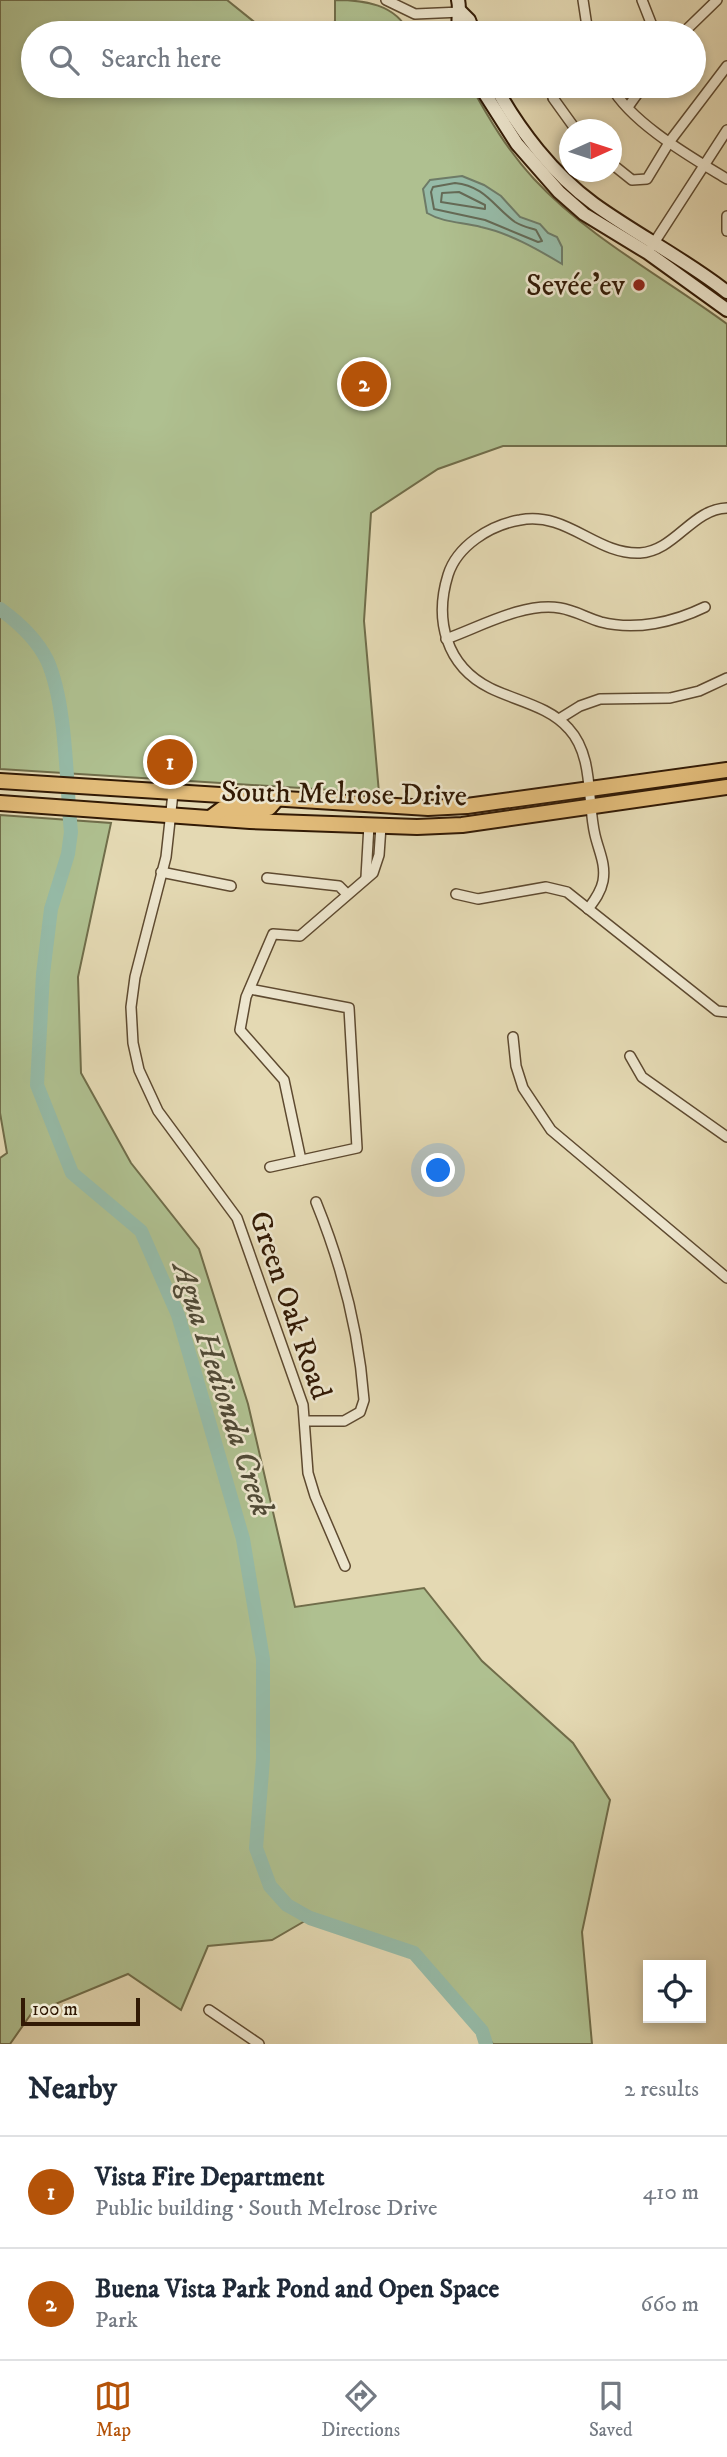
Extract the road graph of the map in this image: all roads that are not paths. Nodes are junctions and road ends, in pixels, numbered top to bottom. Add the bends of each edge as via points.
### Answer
1 (386, 0) edge
2 (583, 0) edge
3 (642, 0) edge
4 (717, 0) edge
5 (460, 6) edge
6 (469, 21) edge
7 (586, 21) edge
8 (650, 21) edge
9 (695, 21) edge
10 (727, 66) edge
11 (706, 94) edge
12 (488, 98) edge
13 (503, 98) edge
14 (553, 98) edge
15 (621, 98) edge
16 (634, 98) edge
17 (703, 98) edge
18 (628, 107) junction
19 (568, 119) edge
20 (727, 130) edge
21 (670, 141) junction
22 (705, 166) junction
23 (622, 172) edge
24 (727, 179) edge
25 (727, 216) edge
26 (727, 231) edge
27 (652, 247) junction
28 (727, 292) edge
29 (727, 310) edge
30 (727, 508) edge
31 (705, 607) dead end
32 (446, 639) junction
33 (727, 678) edge
34 (559, 719) junction
35 (727, 770) edge
36 (7, 781) edge
37 (727, 787) edge
38 (589, 789) junction
39 (173, 793) junction
40 (276, 800) junction
41 (0, 803) edge
42 (592, 807) junction
43 (171, 816) junction
44 (210, 818) junction
45 (375, 826) junction
46 (161, 872) junction
47 (267, 878) dead end
48 (231, 886) dead end
49 (347, 894) junction
50 (456, 894) dead end
51 (588, 909) junction
52 (250, 989) junction
53 (727, 1012) edge
54 (513, 1037) dead end
55 (630, 1056) dead end
56 (727, 1137) edge
57 (301, 1160) junction
58 (270, 1167) dead end
59 (316, 1202) dead end
60 (727, 1278) edge
61 (304, 1421) junction
62 (345, 1566) dead end
63 (209, 2010) dead end
64 (259, 2044) edge

1 - 5 street via 415,14
2 - 7 street
3 - 8 street
4 - 9 street
5 - 6 street
10 - 11 street
12 - 27 street via 517,144 559,192 601,225
13 - 27 street via 527,136 569,182
14 - 19 street
15 - 18 street
16 - 18 street
17 - 21 street
18 - 21 street
20 - 22 street
21 - 22 street
21 - 23 street via 647,179 632,180
22 - 24 street
22 - 27 street
25 - 26 street
27 - 28 street
27 - 29 street
30 - 32 street via 695,520 678,536 640,553 596,542 571,527 542,520 519,520 479,535 449,571 442,597
31 - 32 street via 685,617 638,625 603,623 560,608 531,608
32 - 34 street via 467,673
33 - 34 street via 670,698 600,699
34 - 38 street via 576,739
35 - 38 main road, South Melrose Drive
36 - 39 main road, South Melrose Drive
37 - 42 main road, South Melrose Drive
38 - 40 main road, South Melrose Drive via 428,808
38 - 42 street
39 - 40 main road, South Melrose Drive
39 - 43 street, Green Oak Road
40 - 44 main road via 269,808 222,809
41 - 43 main road, South Melrose Drive
42 - 45 main road, South Melrose Drive via 462,825
42 - 51 street via 604,861 603,883
43 - 44 main road, South Melrose Drive
43 - 46 street, Green Oak Road
44 - 45 main road, South Melrose Drive
45 - 49 street via 366,877
46 - 48 street
46 - 61 street, Green Oak Road via 131,1007 139,1070 158,1111 237,1218 303,1405
47 - 49 street via 309,880 339,886
49 - 52 street via 300,936 273,934
50 - 51 street via 478,899 546,887 567,892
51 - 53 street via 717,1011
52 - 57 street via 240,1030 284,1080
52 - 57 street via 349,1008 356,1148
54 - 60 street via 523,1088 551,1130
55 - 56 street via 642,1077
57 - 58 street
59 - 61 street via 341,1269 363,1400 360,1412 344,1421
61 - 62 street, Green Oak Road via 308,1473
63 - 64 street

